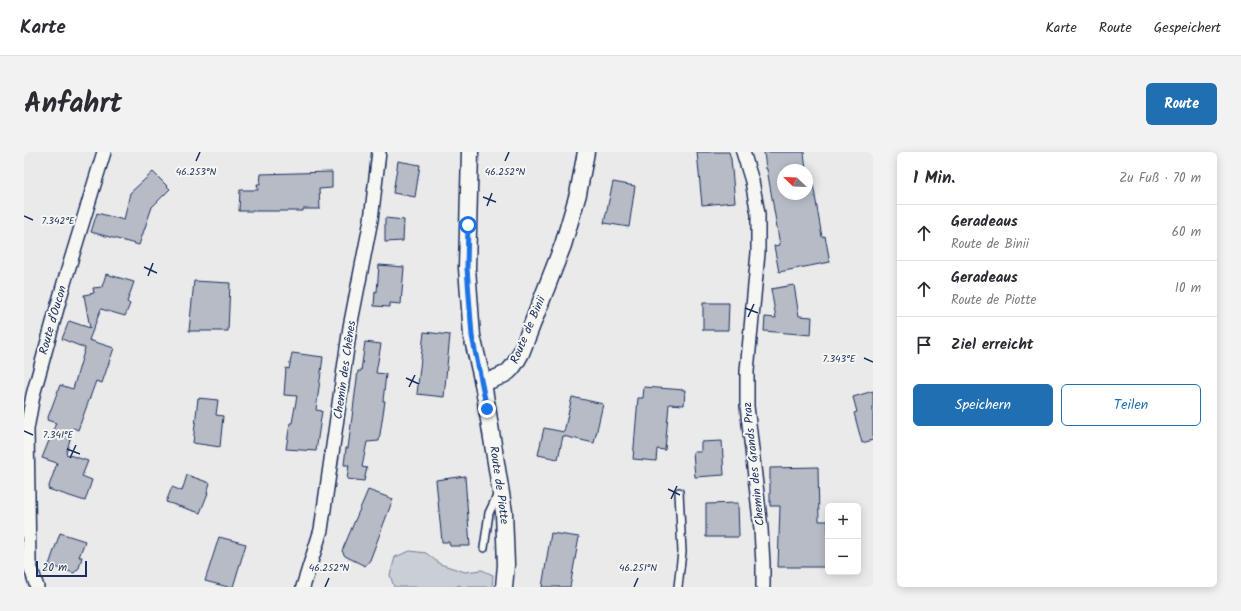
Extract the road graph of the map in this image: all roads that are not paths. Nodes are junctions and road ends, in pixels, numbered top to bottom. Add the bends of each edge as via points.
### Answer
1 (104, 152) edge
2 (379, 152) edge
3 (470, 152) edge
4 (586, 152) edge
5 (744, 152) edge
6 (483, 383) junction
7 (500, 488) junction
8 (679, 492) dead end
9 (484, 548) dead end
10 (36, 587) edge
11 (303, 587) edge
12 (504, 587) edge
13 (678, 587) edge
14 (763, 587) edge

1 - 10 street, Route d'Oucon via 64,283 33,395 27,429 29,563
2 - 11 street, Chemin des Chênes via 371,220 350,327 321,530
3 - 6 street via 467,268 472,336
4 - 6 street, Route de Binii via 578,194 562,245 521,353 508,374
5 - 14 street, Chemin des Grands Praz via 758,214 758,253 747,371 747,406 761,529
6 - 7 street, Route de Piotte
7 - 9 lane via 489,514
7 - 12 street, Route de Piotte via 504,512
8 - 13 lane via 682,552

